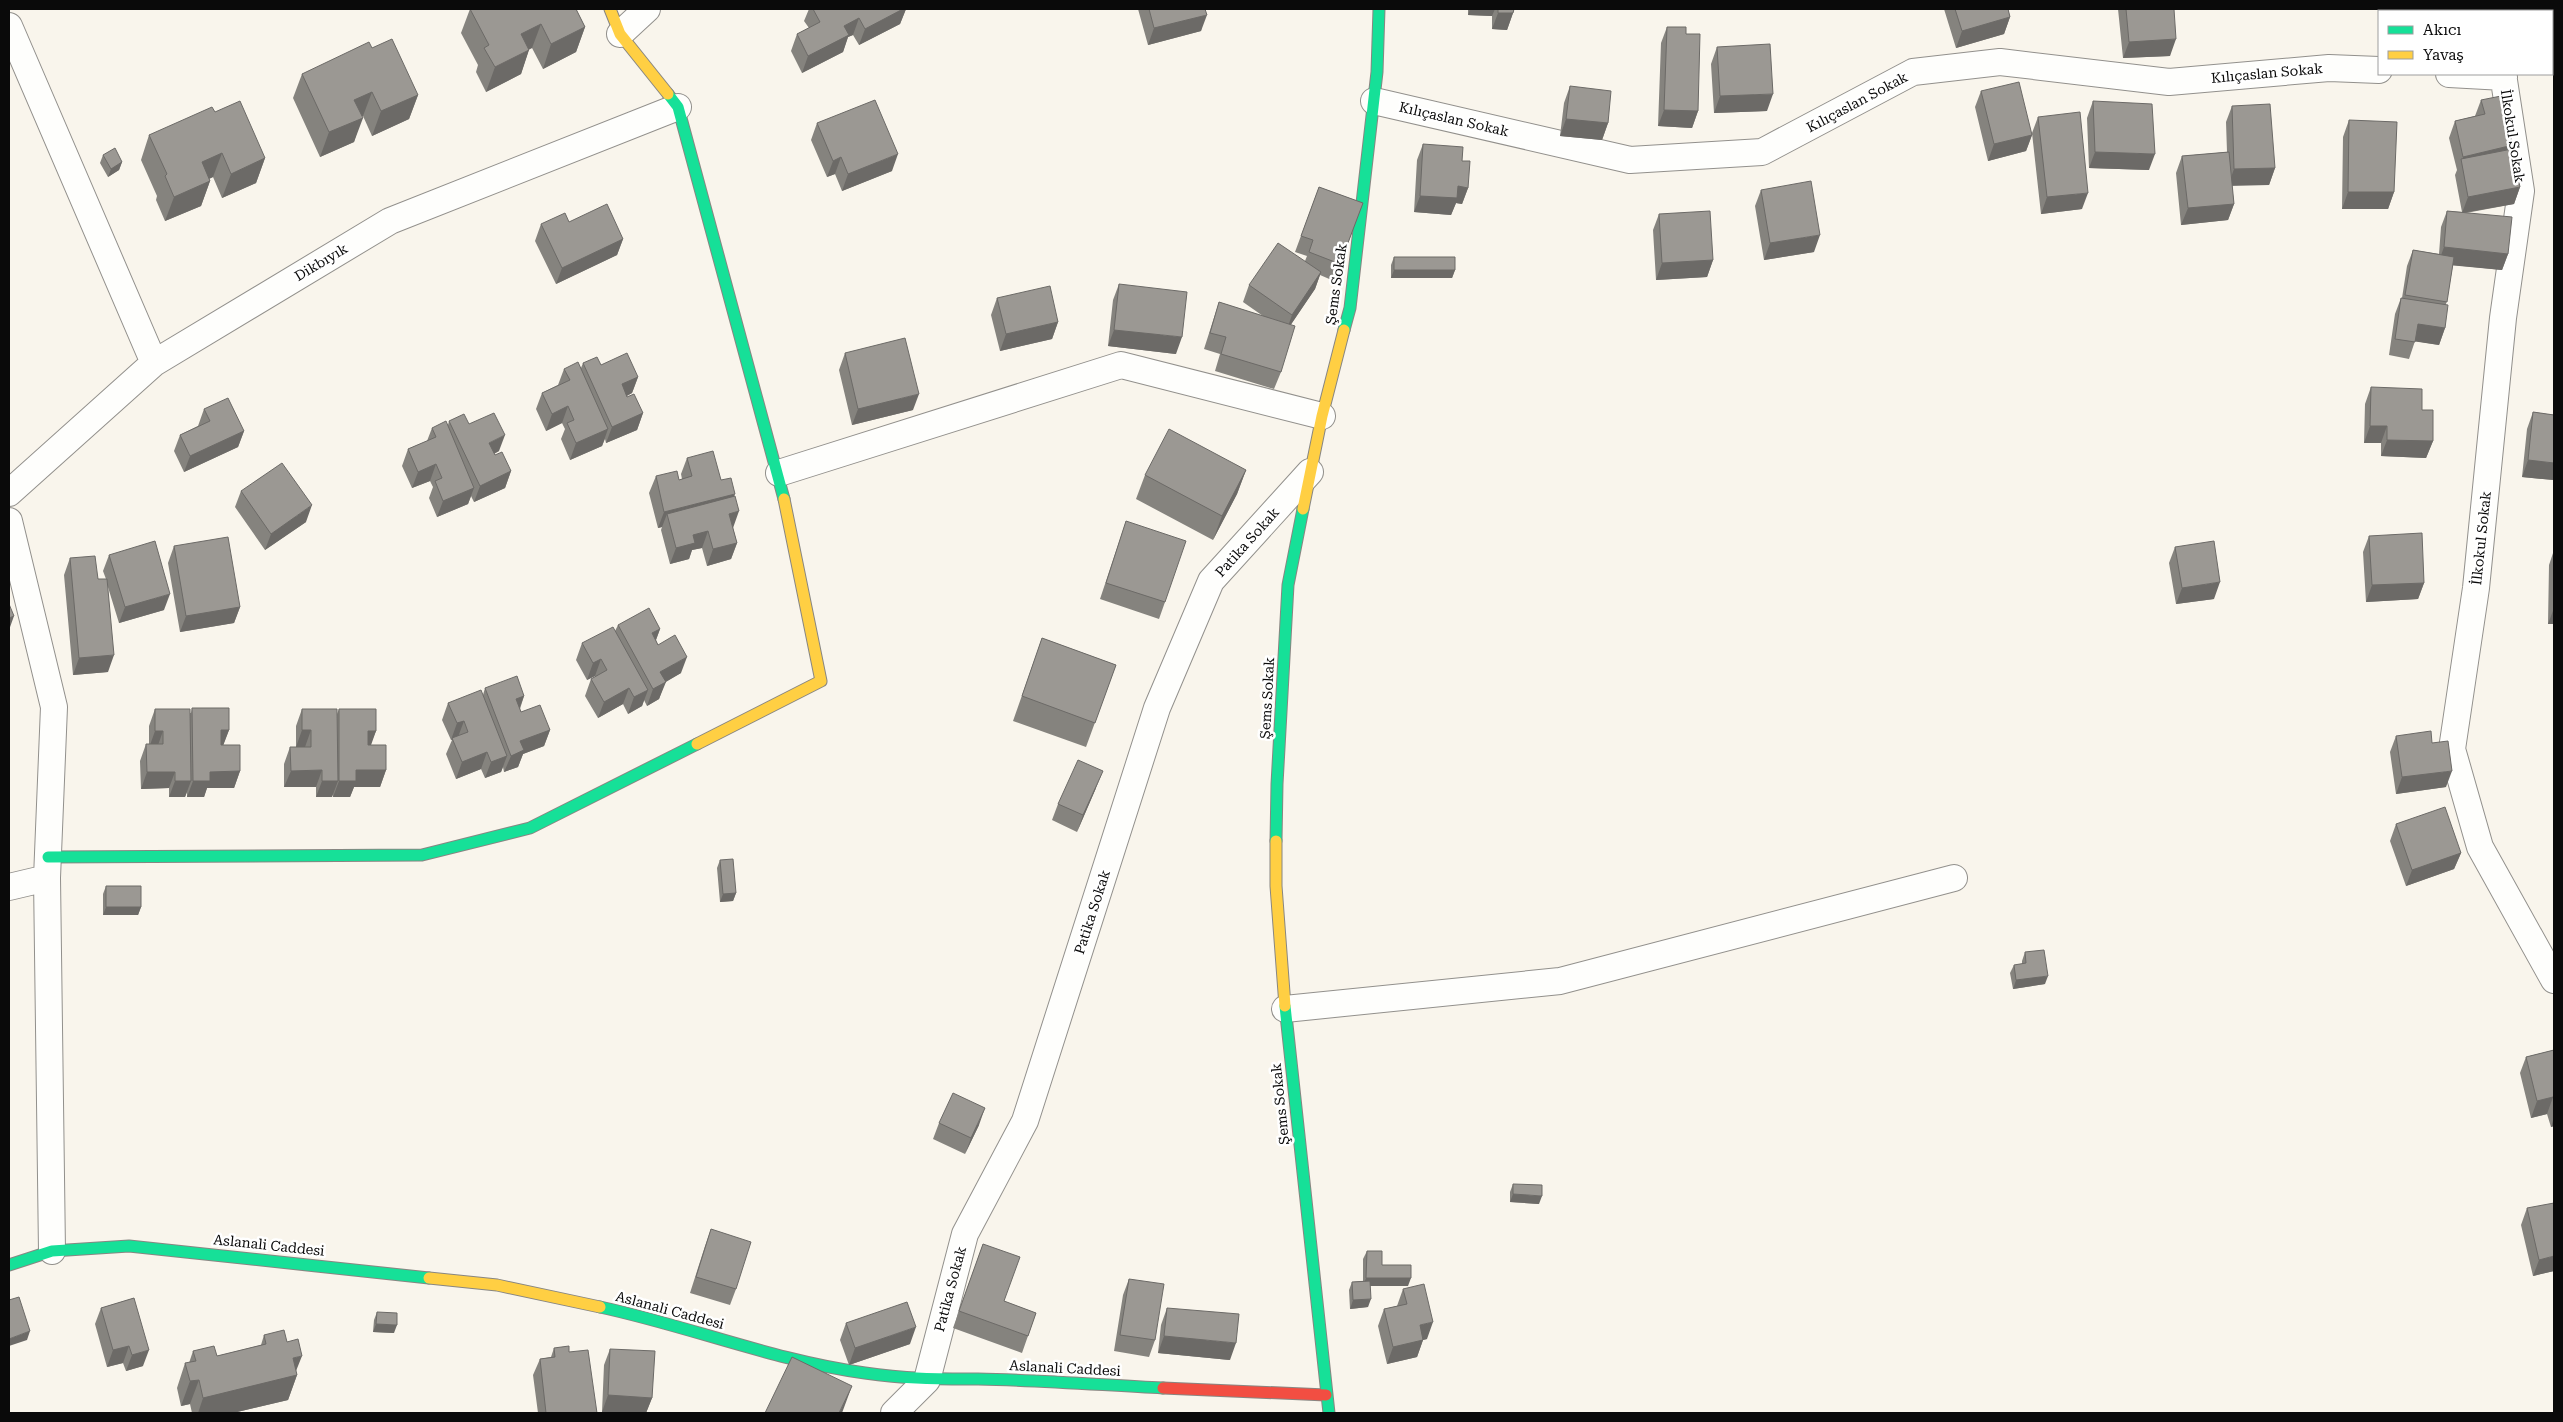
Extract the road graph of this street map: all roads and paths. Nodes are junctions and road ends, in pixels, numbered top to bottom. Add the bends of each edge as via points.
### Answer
1 (610, 9) edge
2 (647, 9) edge
3 (1379, 9) edge
4 (9, 26) edge
5 (620, 34) junction
6 (2378, 70) edge
7 (2503, 75) edge
8 (1374, 101) junction
9 (678, 107) junction
10 (154, 363) junction
11 (1322, 416) junction
12 (1310, 472) junction
13 (779, 473) junction
14 (9, 493) edge
15 (9, 520) edge
16 (48, 868) junction
17 (1954, 878) dead end
18 (9, 887) edge
19 (2554, 980) edge
20 (1285, 1010) junction
21 (52, 1251) junction
22 (9, 1265) edge
23 (927, 1380) junction
24 (1326, 1395) junction
25 (894, 1413) edge
26 (1329, 1413) edge

1 - 5 street
2 - 5 street
3 - 8 street, Şems Sokak
4 - 10 street
5 - 9 street
6 - 8 street, Kılıçaslan Sokak via 2329,68 2169,82 2000,62 1913,72 1762,152 1630,160
7 - 19 street, İlkokul Sokak via 2521,191 2503,318 2476,588 2452,749 2480,847
8 - 11 street, Şems Sokak via 1350,308
9 - 10 street, Dikbıyık via 390,221
9 - 13 street
10 - 14 street, Dikbıyık
11 - 12 street, Şems Sokak
11 - 13 street via 1121,365
12 - 20 street, Şems Sokak via 1288,585 1277,784 1276,886
12 - 23 street, Patika Sokak via 1211,581 1161,699 1025,1121 965,1234
13 - 16 street via 821,680 530,828 422,855
15 - 16 street via 54,707
16 - 18 street
16 - 21 street
17 - 20 street via 1560,981
20 - 24 street, Şems Sokak
21 - 22 street, Aslanali Caddesi
21 - 23 street, Aslanali Caddesi via 129,1246 497,1285 641,1316 786,1357 863,1374
23 - 24 street, Aslanali Caddesi via 978,1379
23 - 25 street
24 - 26 street, Şems Sokak

